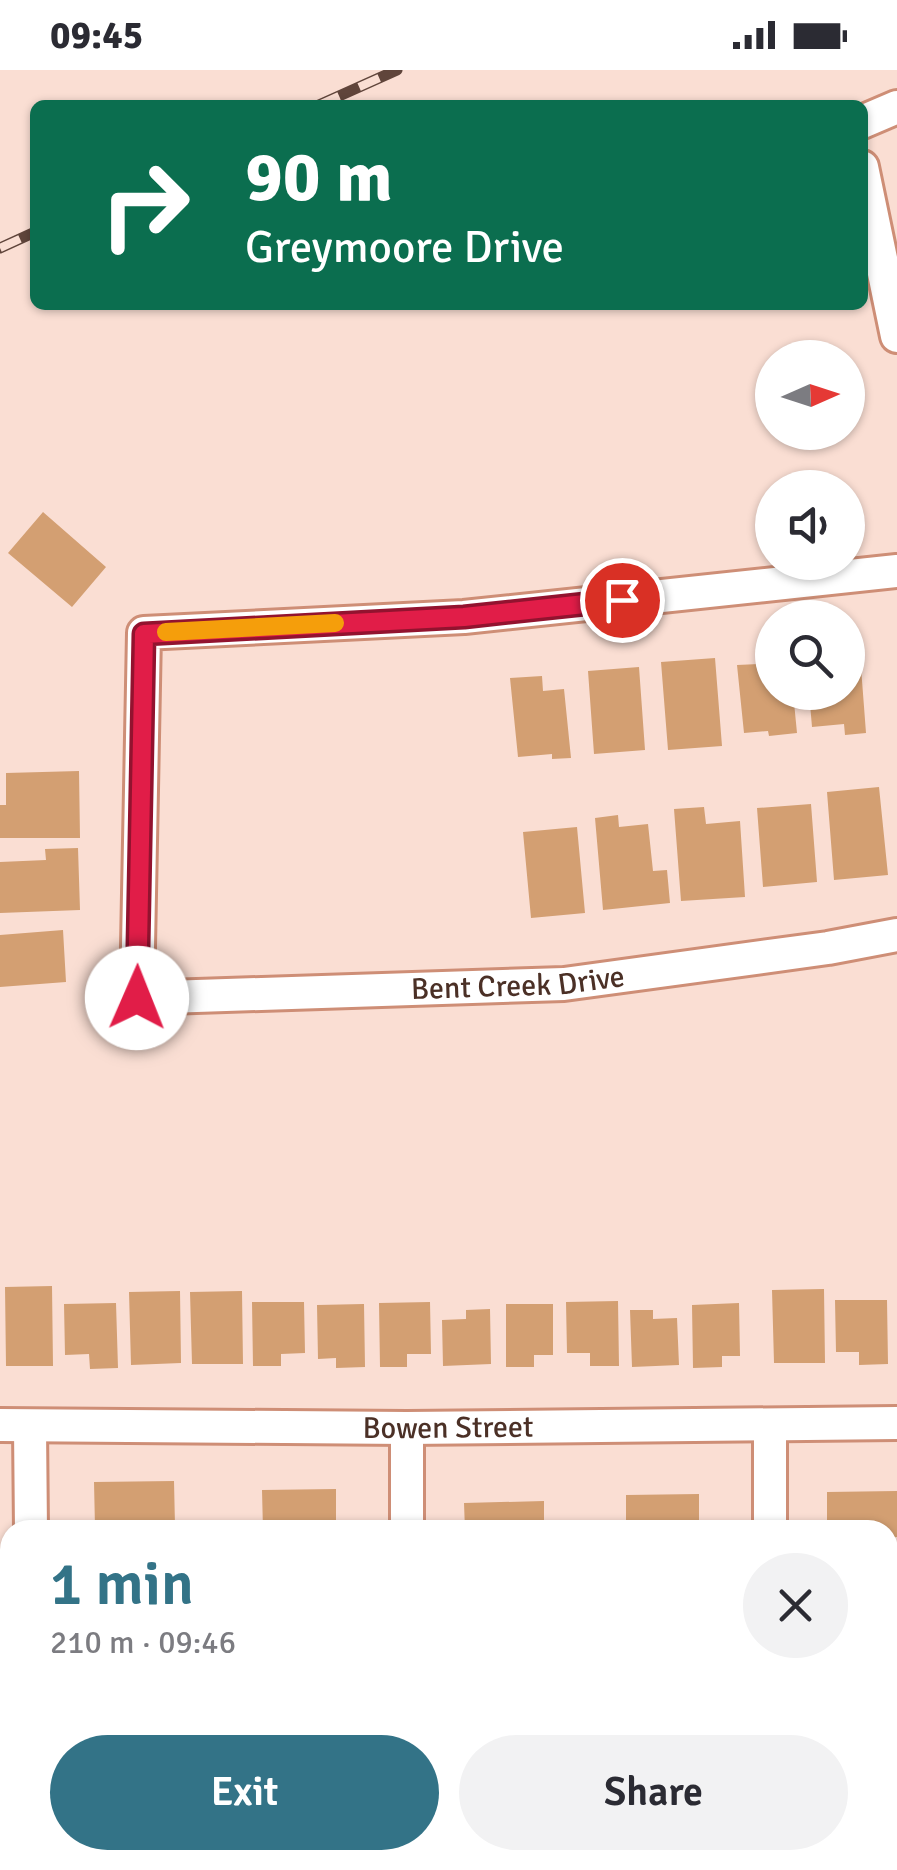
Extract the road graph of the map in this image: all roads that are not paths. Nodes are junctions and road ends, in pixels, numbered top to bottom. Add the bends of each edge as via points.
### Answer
1 (897, 107) edge
2 (868, 119) edge
3 (868, 195) edge
4 (896, 328) edge
5 (897, 571) edge
6 (897, 935) edge
7 (897, 1423) edge
8 (770, 1425) junction
9 (15, 1426) edge
10 (407, 1428) junction
11 (29, 1520) edge
12 (407, 1520) edge
13 (770, 1520) edge

1 - 2 street
3 - 4 street
5 - 6 street, Bent Creek Drive via 464,617 144,634 137,998 564,984
7 - 8 street, Bowen Street
8 - 10 street, Bowen Street
8 - 13 street
9 - 10 street, Bowen Street
9 - 11 street
10 - 12 street

